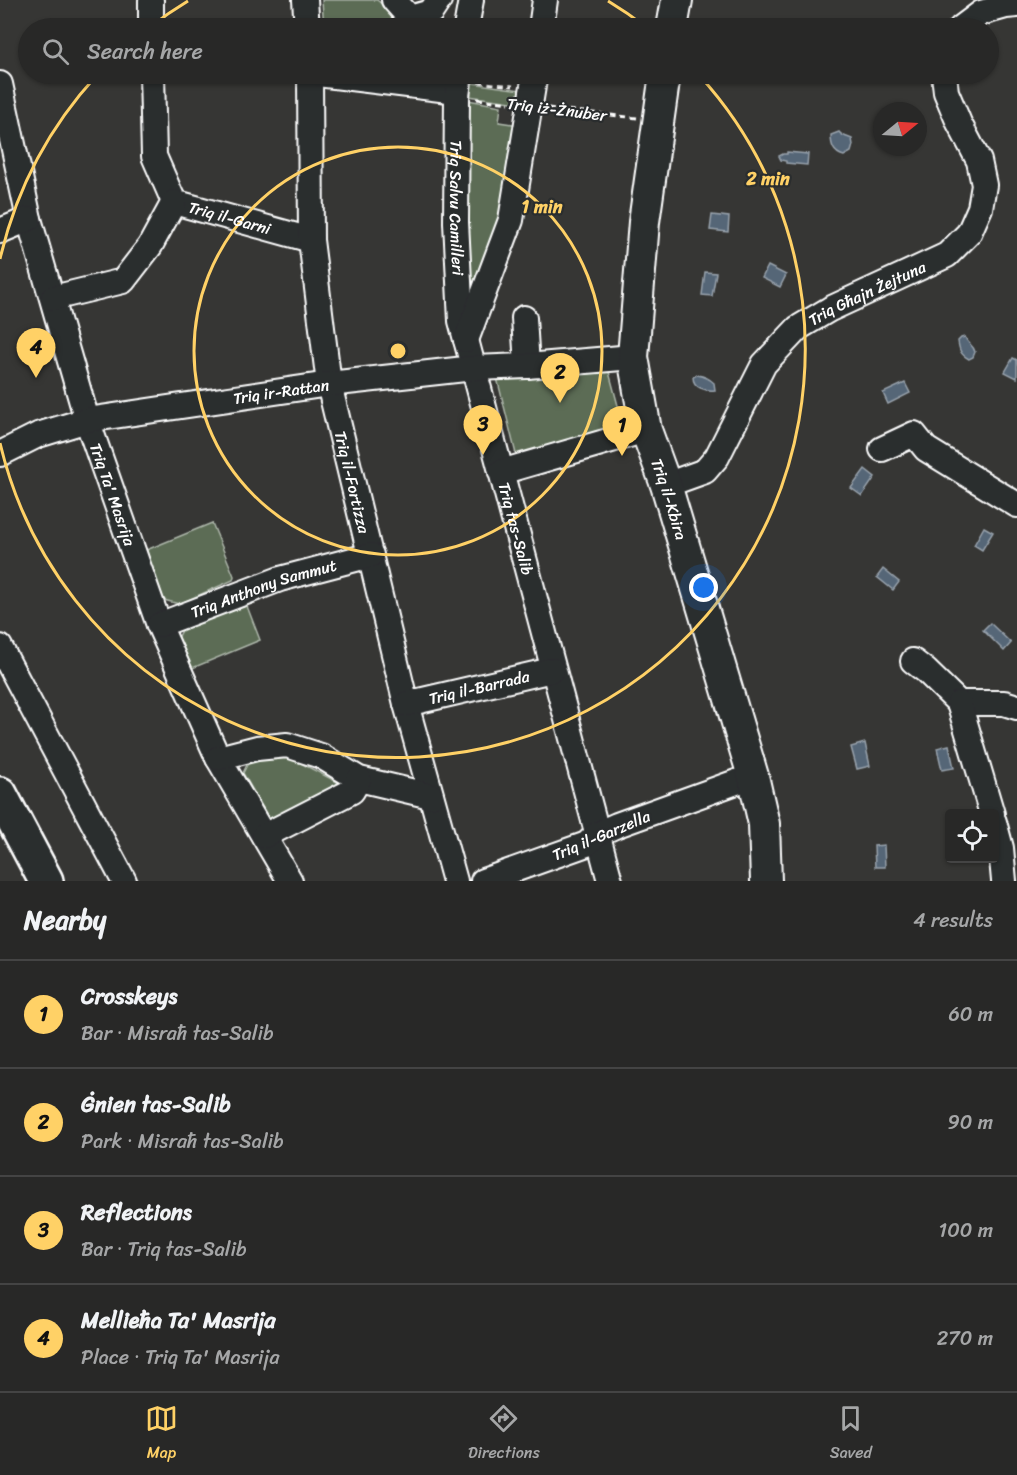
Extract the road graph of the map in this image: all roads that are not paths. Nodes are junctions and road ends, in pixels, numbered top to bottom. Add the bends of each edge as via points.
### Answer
1 (151, 0) edge
2 (305, 0) edge
3 (394, 0) edge
4 (439, 0) edge
5 (471, 0) edge
6 (545, 0) edge
7 (677, 0) edge
8 (1017, 5) edge
9 (151, 18) edge
10 (306, 18) edge
11 (468, 18) edge
12 (542, 18) edge
13 (674, 18) edge
14 (974, 18) edge
15 (0, 84) edge
16 (152, 84) edge
17 (310, 84) edge
18 (662, 84) edge
19 (945, 84) edge
20 (458, 85) edge
21 (532, 89) edge
22 (174, 202) junction
23 (29, 219) junction
24 (0, 231) edge
25 (311, 240) junction
26 (53, 298) junction
27 (524, 318) dead end
28 (466, 340) junction
29 (633, 357) junction
30 (527, 366) junction
31 (474, 368) junction
32 (329, 384) junction
33 (87, 420) junction
34 (646, 430) junction
35 (882, 449) dead end
36 (0, 454) edge
37 (501, 472) junction
38 (666, 485) junction
39 (1017, 505) edge
40 (371, 555) junction
41 (159, 626) junction
42 (0, 647) edge
43 (913, 661) dead end
44 (552, 670) junction
45 (959, 703) junction
46 (406, 704) junction
47 (1017, 707) edge
48 (218, 758) junction
49 (753, 776) junction
50 (359, 779) junction
51 (0, 794) edge
52 (431, 796) junction
53 (991, 809) edge
54 (597, 834) junction
55 (264, 837) junction
56 (0, 838) edge
57 (999, 838) edge
58 (23, 881) edge
59 (46, 881) edge
60 (124, 881) edge
61 (290, 881) edge
62 (455, 881) edge
63 (483, 881) edge
64 (609, 881) edge
65 (766, 881) edge
66 (1004, 881) edge

1 - 9 street
2 - 10 street
3 - 4 street via 410,18 431,12
5 - 11 street
6 - 12 street
7 - 13 main road
8 - 14 street
15 - 23 street, Triq Ta' Masrija
16 - 22 street, Triq il-Garni via 154,156
17 - 25 street, Triq il-Fortizza
18 - 29 main road, Triq il-Kbira via 650,121
19 - 38 street, Triq Għajn Żejtuna via 979,161 984,184 980,208 969,233 947,255 798,328 764,364 717,457 705,471
20 - 28 street, Triq Salvu Camilleri via 456,222 461,321
21 - 28 street via 511,220
22 - 25 street, Triq il-Garni
22 - 26 street via 150,246 123,281
23 - 24 street
23 - 26 street, Triq Ta' Masrija
25 - 32 street, Triq il-Fortizza
26 - 33 street, Triq Ta' Masrija
27 - 30 street
28 - 31 street, Triq tas-Salib
29 - 30 street, Triq ir-Rattan
29 - 34 main road, Triq il-Kbira
30 - 31 street, Triq ir-Rattan
31 - 32 street, Triq ir-Rattan
31 - 37 street, Triq tas-Salib
32 - 33 street, Triq ir-Rattan
32 - 40 street, Triq il-Fortizza
33 - 36 street, Triq ir-Rattan via 38,435
33 - 41 street, Triq Ta' Masrija
34 - 37 street
34 - 38 main road, Triq il-Kbira
35 - 39 street via 914,434 926,449
37 - 44 street, Triq tas-Salib
38 - 49 main road, Triq il-Kbira
40 - 41 street, Triq Anthony Sammut via 280,579
40 - 46 street, Triq il-Fortizza
41 - 48 street, Triq Ta' Masrija
42 - 60 street
43 - 45 street
44 - 46 street, Triq il-Barrada
44 - 54 street, Triq tas-Salib
45 - 47 street via 1004,703
45 - 53 street
46 - 52 street, Triq il-Fortizza
48 - 50 street via 257,748 287,746 321,756
48 - 55 street, Triq Ta' Masrija
49 - 54 street, Triq il-Garzella
49 - 65 main road, Triq il-Kbira via 764,824
50 - 52 street
50 - 55 street via 352,791
51 - 59 highway
52 - 62 street, Triq il-Fortizza
54 - 63 street, Triq il-Garzella via 587,844
54 - 64 street, Triq tas-Salib
55 - 61 street, Triq Ta' Masrija
56 - 58 highway
57 - 66 street

